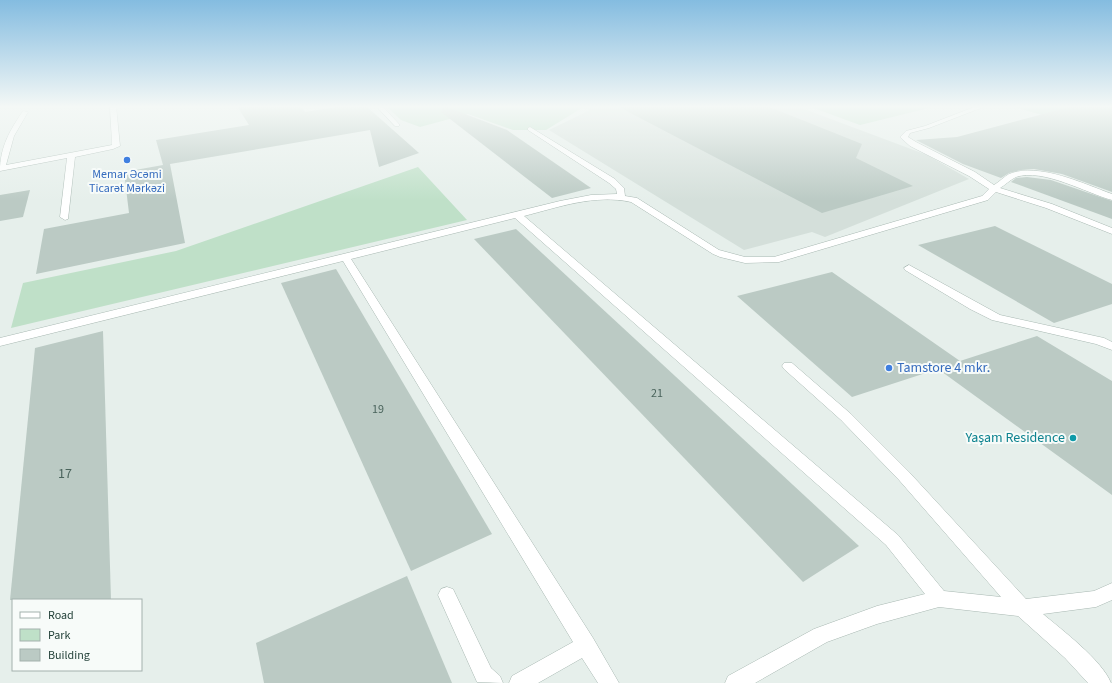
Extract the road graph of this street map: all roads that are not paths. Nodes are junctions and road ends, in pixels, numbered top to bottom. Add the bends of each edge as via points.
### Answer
1 (9, 138) edge
2 (115, 138) edge
3 (544, 138) edge
4 (906, 138) edge
5 (71, 156) junction
6 (1, 169) edge
7 (994, 189) junction
8 (622, 196) junction
9 (1112, 197) edge
10 (517, 215) junction
11 (65, 217) dead end
12 (1112, 231) edge
13 (346, 258) junction
14 (909, 268) dead end
15 (0, 342) edge
16 (1112, 346) edge
17 (788, 366) dead end
18 (1112, 592) edge
19 (447, 595) dead end
20 (939, 599) junction
21 (1022, 608) junction
22 (586, 645) junction
23 (493, 683) edge
24 (520, 683) edge
25 (609, 683) edge
26 (735, 683) edge
27 (1100, 683) edge

1 - 6 street
2 - 5 street via 116,146 109,149
3 - 8 street via 612,180 620,188
4 - 7 street
5 - 6 street
5 - 11 street
7 - 8 street via 985,198 905,223 775,260 759,262 730,258 716,252 634,200
7 - 9 street via 1012,176 1036,174
7 - 12 street via 1049,206
8 - 10 street via 585,199
10 - 13 street
10 - 20 street via 892,540
13 - 15 street
13 - 22 street
14 - 16 street via 996,318 1100,341
17 - 21 street via 846,417 904,476
18 - 21 street via 1096,599
19 - 23 street via 484,675
20 - 21 street
20 - 26 street via 821,635
21 - 27 street via 1072,651
22 - 24 street
22 - 25 street

